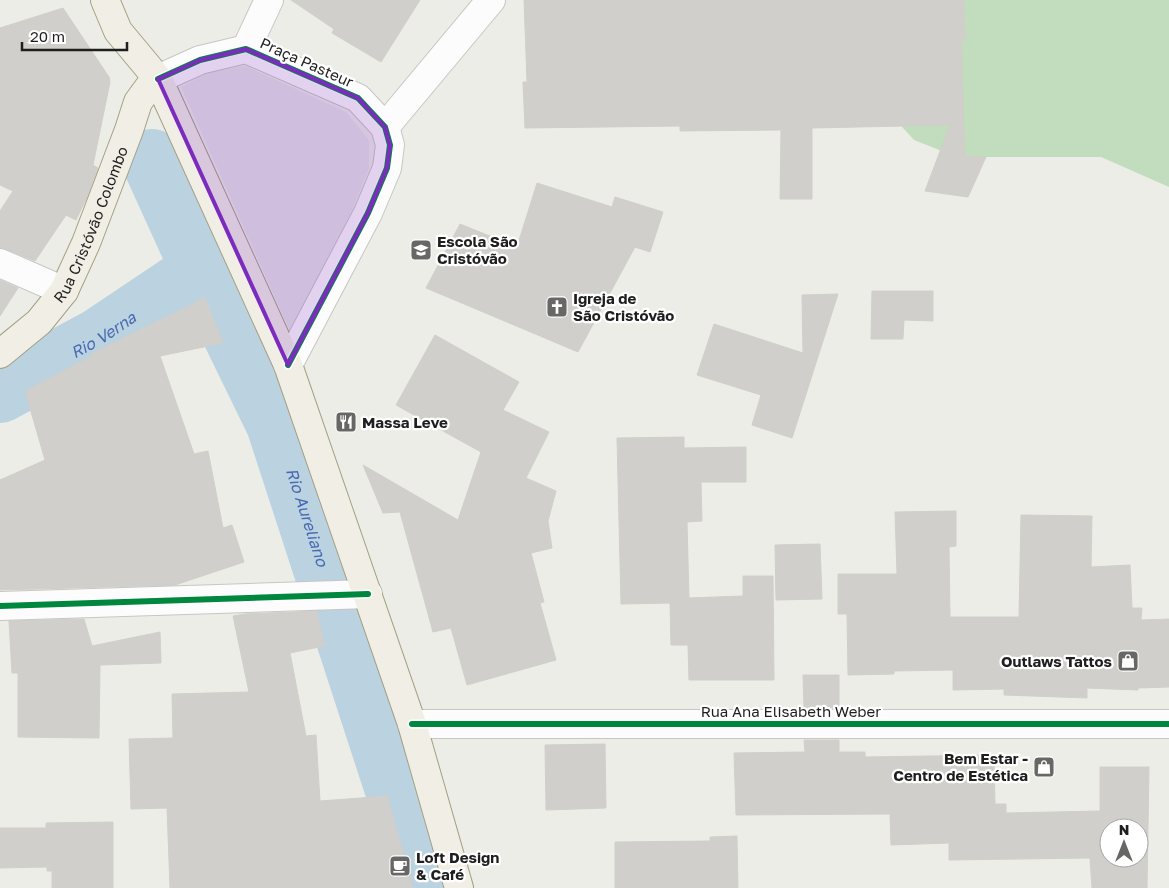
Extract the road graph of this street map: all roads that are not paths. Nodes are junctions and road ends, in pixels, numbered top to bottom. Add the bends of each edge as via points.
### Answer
1 (104, 0) edge
2 (270, 0) edge
3 (491, 0) edge
4 (246, 49) junction
5 (158, 79) junction
6 (385, 127) junction
7 (0, 263) edge
8 (64, 291) junction
9 (0, 354) edge
10 (288, 365) junction
11 (368, 594) junction
12 (0, 606) edge
13 (412, 724) junction
14 (1169, 724) edge
15 (459, 888) edge

1 - 5 main road via 118,31
2 - 4 street
3 - 6 street
4 - 5 street, Praça Pasteur via 200,60
4 - 6 street, Praça Pasteur via 358,98
5 - 8 main road, Rua Cristóvão Colombo via 138,102 86,243
5 - 10 main road
6 - 10 street via 390,145 387,168 368,213
7 - 8 street
8 - 9 main road, Rua Cristóvão Colombo via 39,322
10 - 11 main road
11 - 12 street
11 - 13 main road
13 - 14 street, Rua Ana Elisabeth Weber
13 - 15 main road

